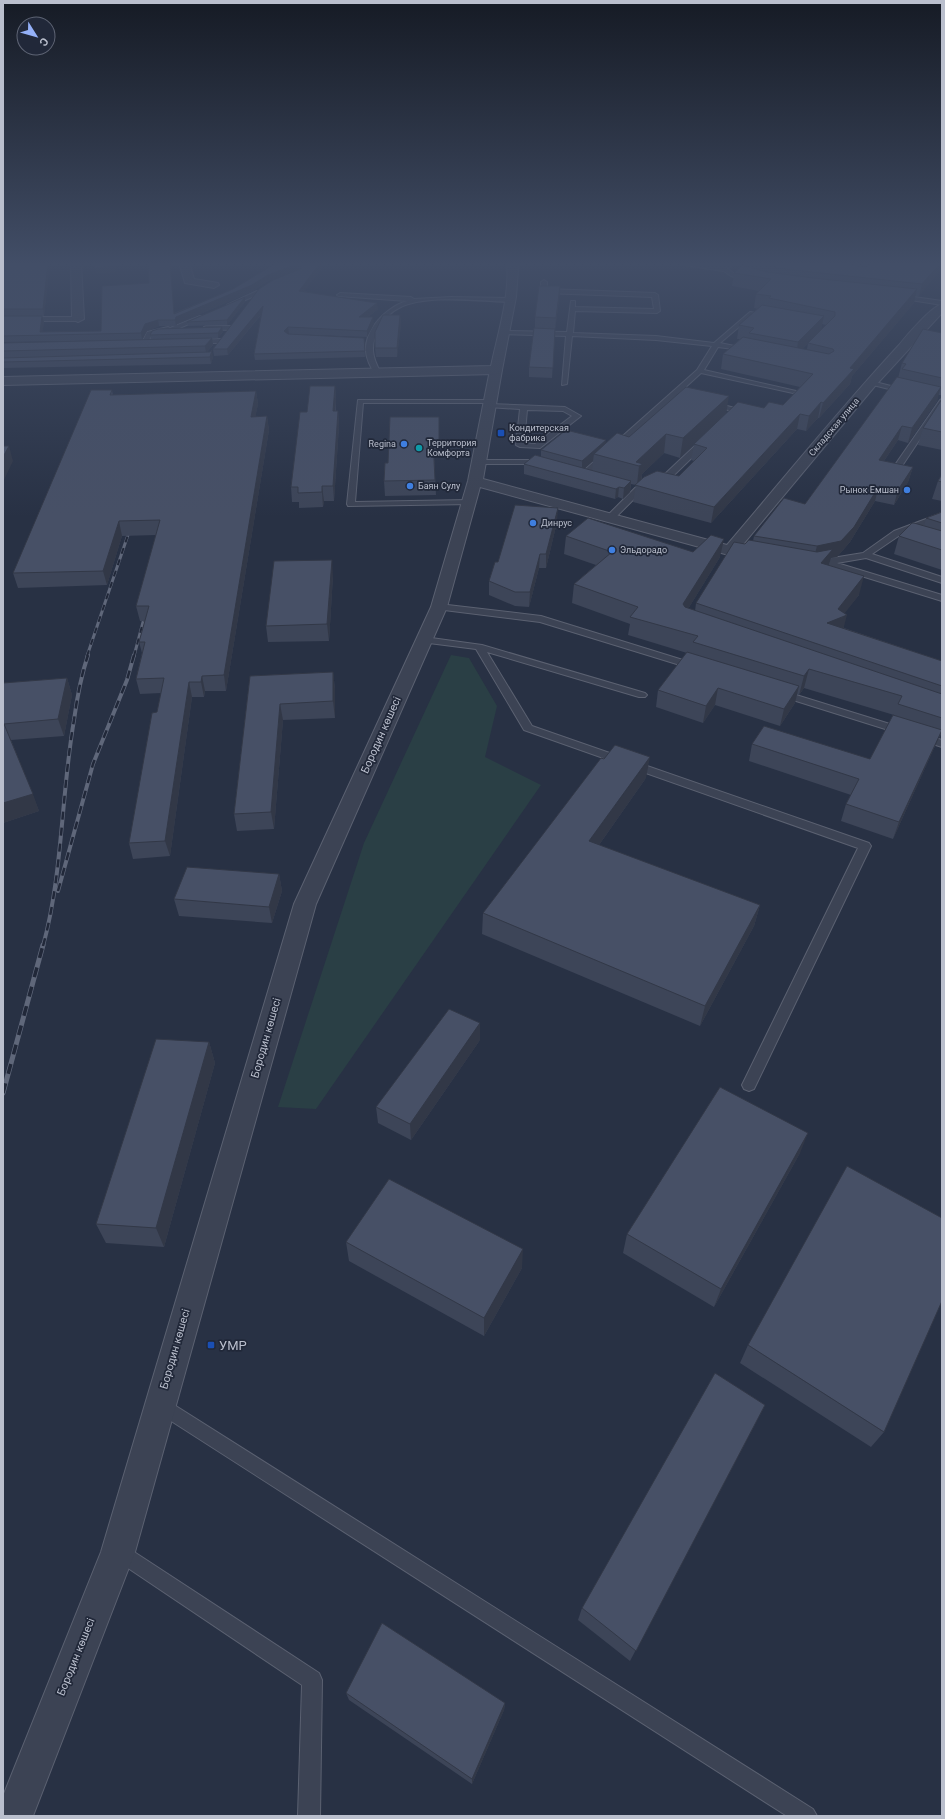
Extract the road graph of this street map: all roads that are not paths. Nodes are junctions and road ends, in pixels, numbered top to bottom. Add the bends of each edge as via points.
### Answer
1 (369, 347) edge
2 (501, 347) edge
3 (569, 347) edge
4 (714, 347) edge
5 (732, 347) edge
6 (904, 347) edge
7 (754, 351) edge
8 (496, 370) junction
9 (700, 371) junction
10 (378, 373) junction
11 (3, 381) edge
12 (871, 383) junction
13 (564, 384) dead end
14 (793, 391) dead end
15 (914, 393) edge
16 (940, 399) edge
17 (701, 402) edge
18 (490, 403) junction
19 (524, 408) junction
20 (725, 421) edge
21 (708, 437) edge
22 (548, 466) edge
23 (892, 474) edge
24 (584, 475) edge
25 (475, 482) junction
26 (942, 515) edge
27 (610, 518) junction
28 (898, 533) junction
29 (912, 538) edge
30 (866, 555) junction
31 (826, 562) junction
32 (806, 565) edge
33 (942, 580) edge
34 (942, 598) edge
35 (439, 607) junction
36 (424, 640) junction
37 (479, 646) junction
38 (707, 671) edge
39 (768, 690) edge
40 (642, 695) dead end
41 (942, 744) edge
42 (749, 1085) dead end
43 (159, 1403) junction
44 (118, 1552) junction
45 (14, 1816) edge
46 (309, 1816) edge
47 (806, 1816) edge

1 - 10 lane via 368,356
2 - 8 street, Бородин көшесі
3 - 13 lane
4 - 9 lane
5 - 7 lane
6 - 12 street, Складская улица
8 - 10 street
8 - 18 street, Бородин көшесі
9 - 14 lane
9 - 24 lane via 676,396
10 - 11 street
12 - 15 lane
12 - 27 street, Складская улица via 731,554
16 - 23 lane
17 - 20 lane via 737,410
18 - 19 lane
18 - 25 street, Бородин көшесі
18 - 25 lane via 360,401 351,504
19 - 19 lane via 565,409 577,416 537,446 520,445
21 - 27 lane via 669,476 635,489
22 - 25 lane via 534,462
25 - 27 street
25 - 35 street, Бородин көшесі
26 - 28 lane
28 - 29 lane
28 - 30 lane
30 - 31 lane
30 - 33 lane
31 - 32 lane via 813,566
31 - 34 lane
35 - 36 street, Бородин көшесі
35 - 38 lane via 541,619
36 - 37 lane
36 - 43 street, Бородин көшесі via 305,904
37 - 40 lane
37 - 42 lane via 528,728 865,846
39 - 41 lane
43 - 44 street, Бородин көшесі
43 - 47 lane
44 - 45 street, Бородин көшесі
44 - 46 lane via 312,1680

